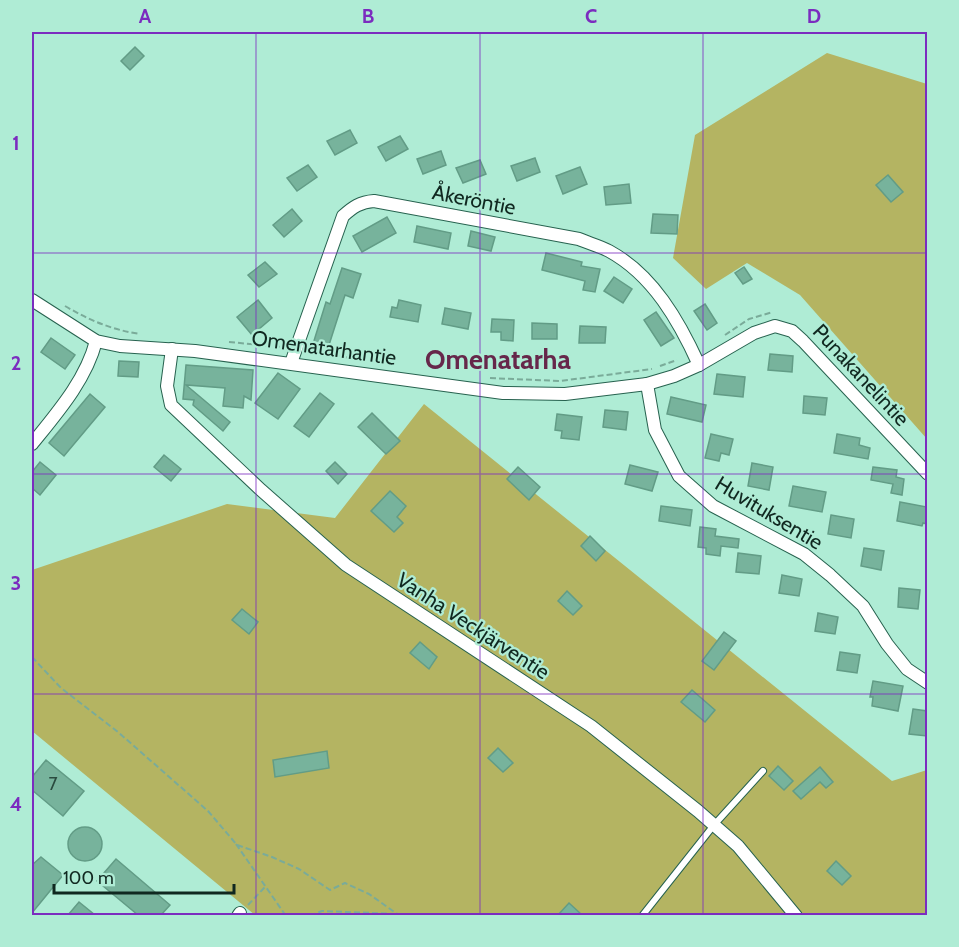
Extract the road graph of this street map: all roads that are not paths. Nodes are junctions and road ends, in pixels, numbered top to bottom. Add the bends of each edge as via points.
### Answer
1 (32, 300) edge
2 (96, 340) junction
3 (172, 349) junction
4 (724, 351) joint
5 (697, 359) junction
6 (291, 363) junction
7 (647, 384) junction
8 (32, 444) edge
9 (927, 474) edge
10 (927, 683) edge
11 (763, 771) dead end
12 (714, 825) junction
13 (642, 915) edge
14 (796, 915) edge

1 - 2 street, Omenatarhantie
2 - 3 street, Omenatarhantie
2 - 8 street via 91,361
3 - 6 street, Omenatarhantie
3 - 12 street, Vanha Veckjärventie via 166,386 171,405 337,558 591,726
4 - 5 street, Omenatarhantie
4 - 9 street, Punakanelintie via 775,326 792,331
5 - 6 street, Åkeröntie via 658,292 609,251 579,239 374,201 354,206 343,216
5 - 7 street, Omenatarhantie via 674,376
6 - 7 street, Omenatarhantie via 503,393 565,394
7 - 10 street, Huvituksentie via 655,430 679,477 713,506 804,554 830,575 863,606 907,669
11 - 12 lane
12 - 13 lane
12 - 14 street, Vanha Veckjärventie via 738,846

